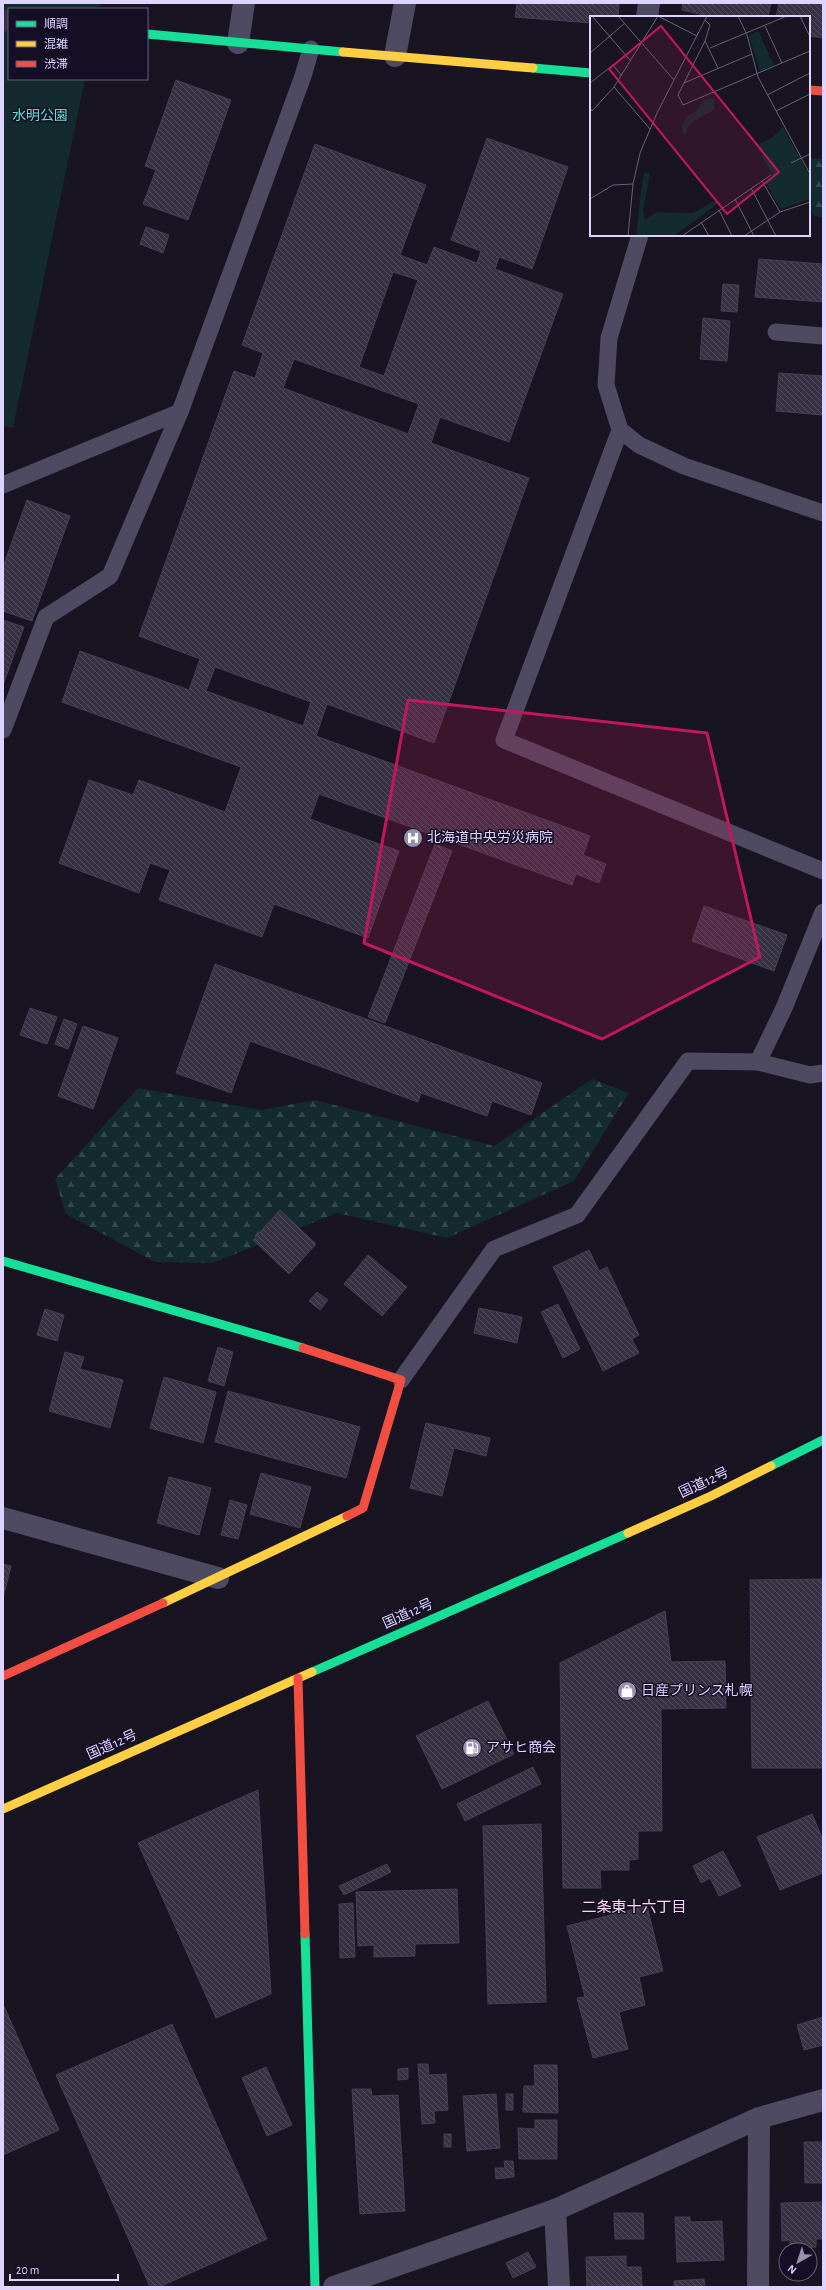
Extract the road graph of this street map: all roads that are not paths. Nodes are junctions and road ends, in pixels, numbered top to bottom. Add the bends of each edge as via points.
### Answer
1 (244, 3) edge
2 (405, 3) edge
3 (649, 3) edge
4 (646, 16) edge
5 (148, 34) edge
6 (238, 43) junction
7 (311, 49) junction
8 (395, 56) junction
9 (590, 73) edge
10 (810, 90) edge
11 (823, 92) edge
12 (640, 236) edge
13 (776, 332) dead end
14 (823, 336) edge
15 (180, 412) junction
16 (620, 430) junction
17 (3, 485) edge
18 (823, 514) edge
19 (3, 730) edge
20 (823, 870) edge
21 (823, 912) edge
22 (758, 1062) junction
23 (823, 1073) edge
24 (3, 1261) edge
25 (401, 1380) junction
26 (823, 1440) edge
27 (3, 1518) edge
28 (218, 1578) junction
29 (3, 1676) edge
30 (298, 1678) junction
31 (3, 1809) edge
32 (823, 2100) edge
33 (760, 2118) junction
34 (555, 2210) junction
35 (315, 2287) edge
36 (334, 2287) edge
37 (558, 2287) edge
38 (758, 2287) edge

1 - 6 street
2 - 8 street
3 - 4 street
5 - 6 main road
6 - 7 main road
7 - 8 main road
7 - 15 lane
8 - 9 main road
10 - 11 main road
12 - 16 lane via 608,338 606,385
13 - 14 lane
15 - 17 lane
15 - 19 lane via 110,576 46,617
16 - 18 lane via 639,445 684,466
16 - 20 lane via 504,740
21 - 22 lane via 784,1008
22 - 23 lane via 810,1075
22 - 25 lane via 688,1061 577,1215 494,1249
24 - 25 main road via 324,1354
25 - 28 main road via 363,1508
26 - 30 main road, 国道12号 via 711,1496
27 - 28 street
28 - 29 main road
30 - 31 main road, 国道12号
30 - 35 main road
32 - 33 street
33 - 34 street
33 - 38 street
34 - 36 street
34 - 37 street

